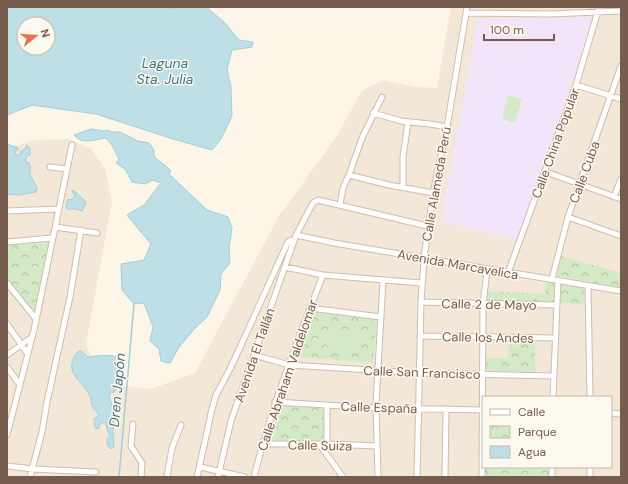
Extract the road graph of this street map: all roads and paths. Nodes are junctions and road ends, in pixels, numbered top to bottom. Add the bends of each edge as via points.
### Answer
1 (468, 7) edge
2 (551, 7) edge
3 (598, 11) junction
4 (621, 11) edge
5 (467, 13) junction
6 (550, 14) junction
7 (621, 66) edge
8 (576, 84) junction
9 (612, 96) junction
10 (382, 97) dead end
11 (621, 99) edge
12 (374, 113) junction
13 (408, 122) junction
14 (447, 128) junction
15 (72, 145) dead end
16 (50, 167) dead end
17 (67, 169) junction
18 (546, 172) junction
19 (350, 175) junction
20 (621, 179) edge
21 (579, 184) junction
22 (403, 187) junction
23 (433, 193) junction
24 (614, 197) junction
25 (621, 200) edge
26 (340, 205) junction
27 (58, 209) junction
28 (7, 211) edge
29 (568, 217) junction
30 (427, 226) junction
31 (55, 227) junction
32 (81, 230) junction
33 (97, 233) dead end
34 (621, 236) edge
35 (295, 237) junction
36 (52, 238) junction
37 (7, 242) edge
38 (424, 258) junction
39 (284, 267) junction
40 (487, 270) junction
41 (508, 273) junction
42 (323, 275) junction
43 (555, 279) junction
44 (383, 280) junction
45 (7, 283) edge
46 (421, 283) junction
47 (588, 286) junction
48 (621, 291) edge
49 (421, 302) junction
50 (483, 304) junction
51 (556, 305) junction
52 (310, 308) junction
53 (382, 317) junction
54 (36, 319) junction
55 (7, 324) edge
56 (32, 336) junction
57 (420, 336) junction
58 (482, 337) junction
59 (555, 338) junction
60 (22, 345) junction
61 (27, 353) junction
62 (7, 355) edge
63 (254, 355) junction
64 (289, 365) junction
65 (7, 367) edge
66 (379, 370) junction
67 (419, 373) junction
68 (482, 374) junction
69 (554, 376) junction
70 (20, 385) junction
71 (553, 396) edge
72 (590, 396) edge
73 (275, 402) junction
74 (327, 405) junction
75 (377, 408) junction
76 (418, 408) junction
77 (446, 409) junction
78 (482, 410) edge
79 (7, 412) edge
80 (11, 417) junction
81 (134, 424) dead end
82 (181, 425) dead end
83 (7, 435) edge
84 (262, 444) junction
85 (320, 444) junction
86 (326, 444) junction
87 (377, 446) junction
88 (7, 466) edge
89 (200, 467) junction
90 (33, 469) junction
91 (219, 471) junction
92 (96, 472) dead end
93 (30, 477) edge
94 (141, 477) edge
95 (167, 477) edge
96 (197, 477) edge
97 (218, 477) edge
98 (245, 477) edge
99 (254, 477) edge
100 (343, 477) edge
101 (378, 477) edge
102 (416, 477) edge
103 (445, 477) edge
104 (482, 477) edge

1 - 5 street, Calle Alameda Perú
2 - 6 street
3 - 4 street
3 - 6 street
3 - 8 street, Calle China Popular
5 - 6 street
5 - 14 street, Calle Alameda Perú
7 - 9 street, Calle Cuba
8 - 9 street
8 - 18 street, Calle China Popular
9 - 11 street
9 - 21 street, Calle Cuba
10 - 12 street
12 - 13 street
12 - 19 street via 362,138
13 - 14 street
13 - 22 street via 403,157
14 - 23 street, Calle Alameda Perú
15 - 17 street
16 - 17 street
17 - 27 street
18 - 21 street
18 - 41 street, Calle China Popular
19 - 22 street
19 - 26 street via 343,188
20 - 24 street
21 - 24 street
21 - 29 street, Calle Cuba
22 - 23 street
23 - 30 street, Calle Alameda Perú
24 - 25 street
26 - 30 street
26 - 35 street via 318,200 313,203
27 - 28 street
27 - 31 street
29 - 34 street
29 - 43 street, Calle Cuba
30 - 38 street, Calle Alameda Perú
31 - 32 street
31 - 36 street
32 - 33 street
32 - 90 street via 70,297
35 - 38 street, Avenida Marcavelica
35 - 39 street, Avenida El Tallán
35 - 89 street via 288,242 216,395
36 - 37 street
36 - 54 street
38 - 40 street, Avenida Marcavelica
38 - 46 street, Calle Alameda Perú
39 - 42 street
39 - 63 street, Avenida El Tallán
40 - 41 street, Avenida Marcavelica
40 - 50 street
41 - 43 street, Avenida Marcavelica
42 - 44 street
42 - 52 street, Calle Abraham Valdelomar
43 - 47 street, Avenida Marcavelica
43 - 51 street, Calle Cuba
44 - 46 street
44 - 53 street
45 - 54 street
46 - 49 street, Calle Alameda Perú
47 - 48 street, Avenida Marcavelica
47 - 72 street
49 - 50 street, Calle 2 de Mayo
49 - 57 street, Calle Alameda Perú
50 - 51 street, Calle 2 de Mayo
50 - 58 street
51 - 59 street, Calle Cuba
52 - 53 street
52 - 64 street, Calle Abraham Valdelomar
53 - 66 street
54 - 56 street
55 - 60 street
56 - 60 street
56 - 61 street
57 - 58 street, Calle los Andes
57 - 67 street, Calle Alameda Perú
58 - 59 street, Calle los Andes
58 - 68 street
59 - 69 street, Calle Cuba
60 - 61 street
60 - 62 street
61 - 70 street
63 - 64 street, Calle San Francisco
63 - 91 street, Avenida El Tallán via 231,421
64 - 66 street, Calle San Francisco
64 - 73 street, Calle Abraham Valdelomar
65 - 70 street
66 - 67 street, Calle San Francisco
66 - 75 street
67 - 68 street, Calle San Francisco
67 - 76 street, Calle Alameda Perú
68 - 69 street, Calle San Francisco
68 - 78 street
69 - 71 street, Calle Cuba
70 - 80 street
73 - 74 street, Calle España
73 - 84 street, Calle Abraham Valdelomar
74 - 75 street, Calle España
74 - 86 street
75 - 76 street, Calle España
75 - 87 street
76 - 77 street, Calle España
76 - 102 street, Calle Alameda Perú
77 - 78 street, Calle España
77 - 103 street
78 - 104 street
79 - 80 street
80 - 83 street
81 - 94 street via 131,446 142,463
82 - 95 street via 172,448
84 - 85 street, Calle Suiza
84 - 99 street, Calle Abraham Valdelomar
85 - 86 street, Calle Suiza
85 - 100 street
86 - 87 street, Calle Suiza
87 - 101 street
88 - 90 street
89 - 91 street
89 - 96 street
90 - 92 street
90 - 93 street
91 - 97 street, Avenida El Tallán
91 - 98 street

